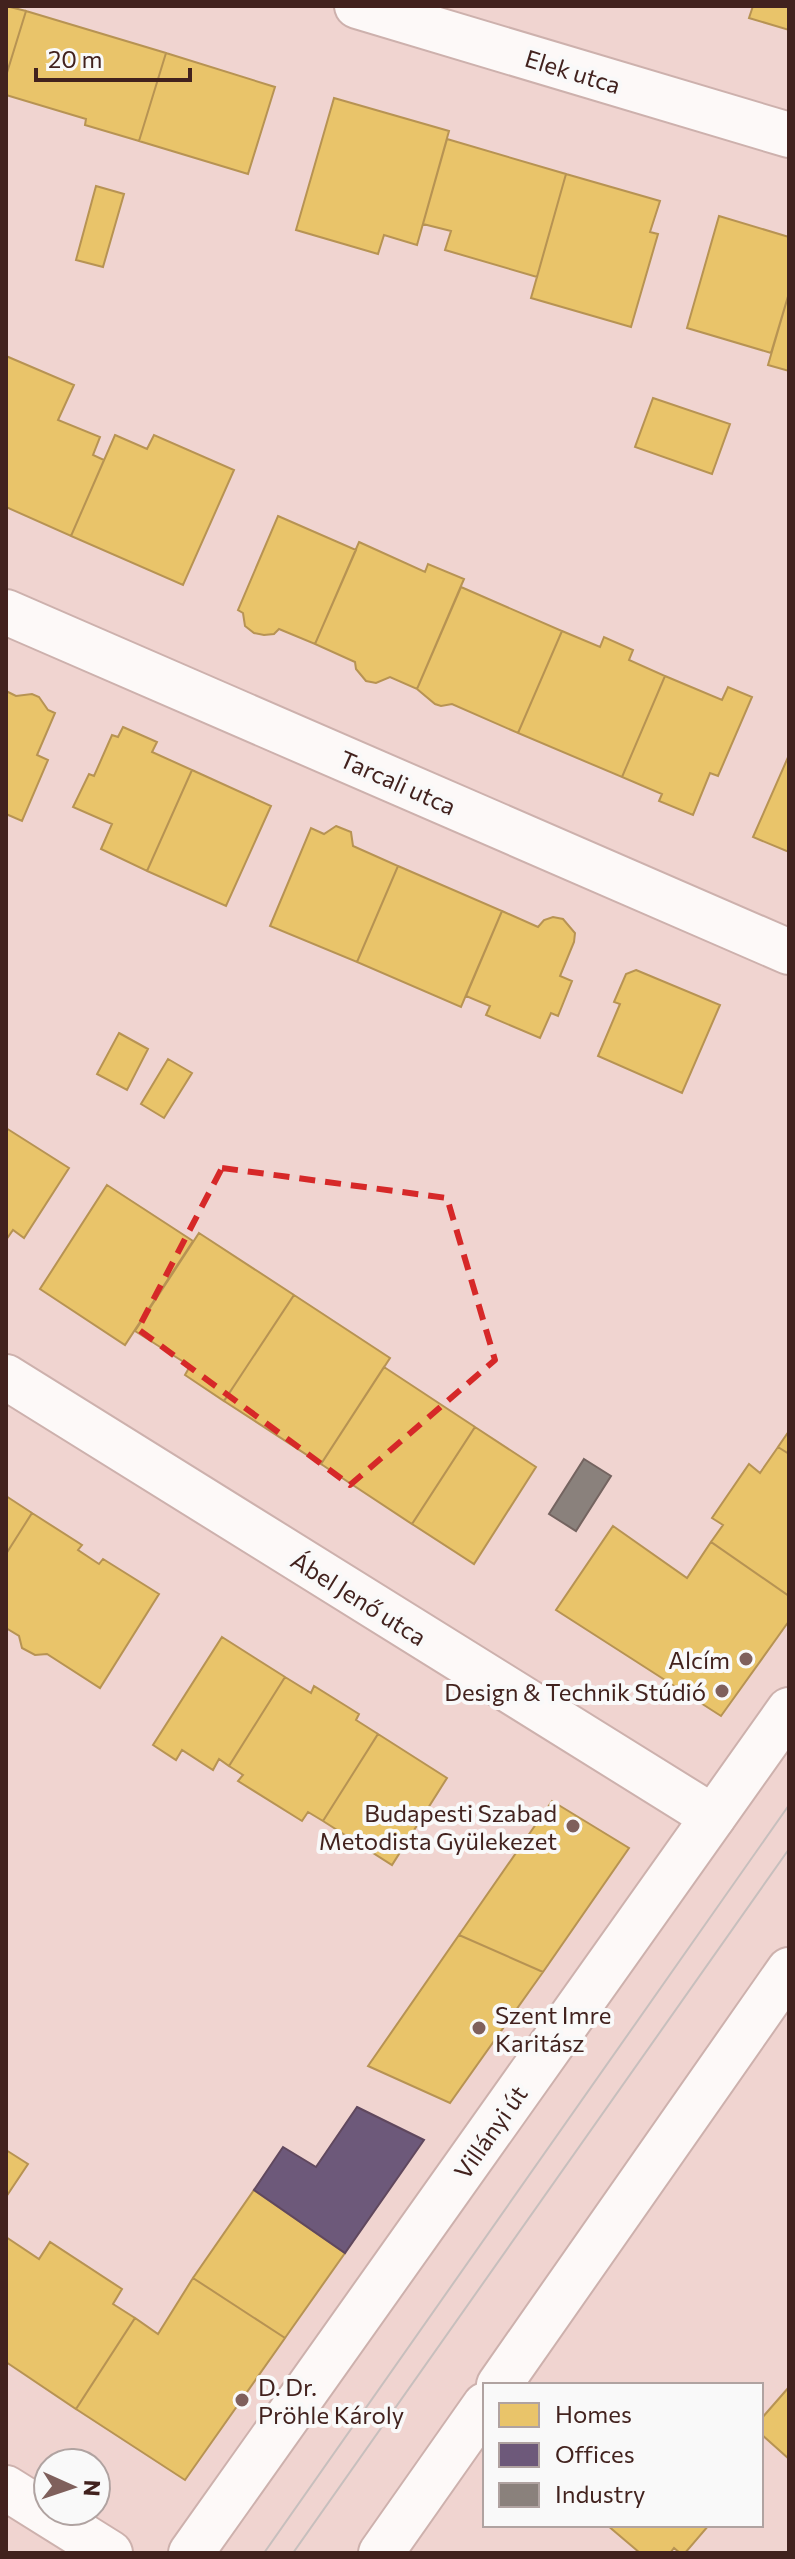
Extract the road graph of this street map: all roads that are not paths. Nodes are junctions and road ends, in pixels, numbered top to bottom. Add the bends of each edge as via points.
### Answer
1 (357, 6) edge
2 (789, 135) edge
3 (6, 612) edge
4 (789, 952) edge
5 (6, 1377) edge
6 (789, 1710) edge
7 (713, 1817) junction
8 (789, 1970) edge
9 (500, 2383) edge
10 (483, 2408) edge
11 (6, 2488) edge
12 (110, 2553) edge
13 (191, 2553) edge
14 (381, 2553) edge

1 - 2 street, Elek utca
3 - 4 street, Tarcali utca
5 - 7 street, Ábel Jenő utca
6 - 7 street, Villányi út
7 - 13 street, Villányi út
8 - 9 street
10 - 14 street
11 - 12 street

